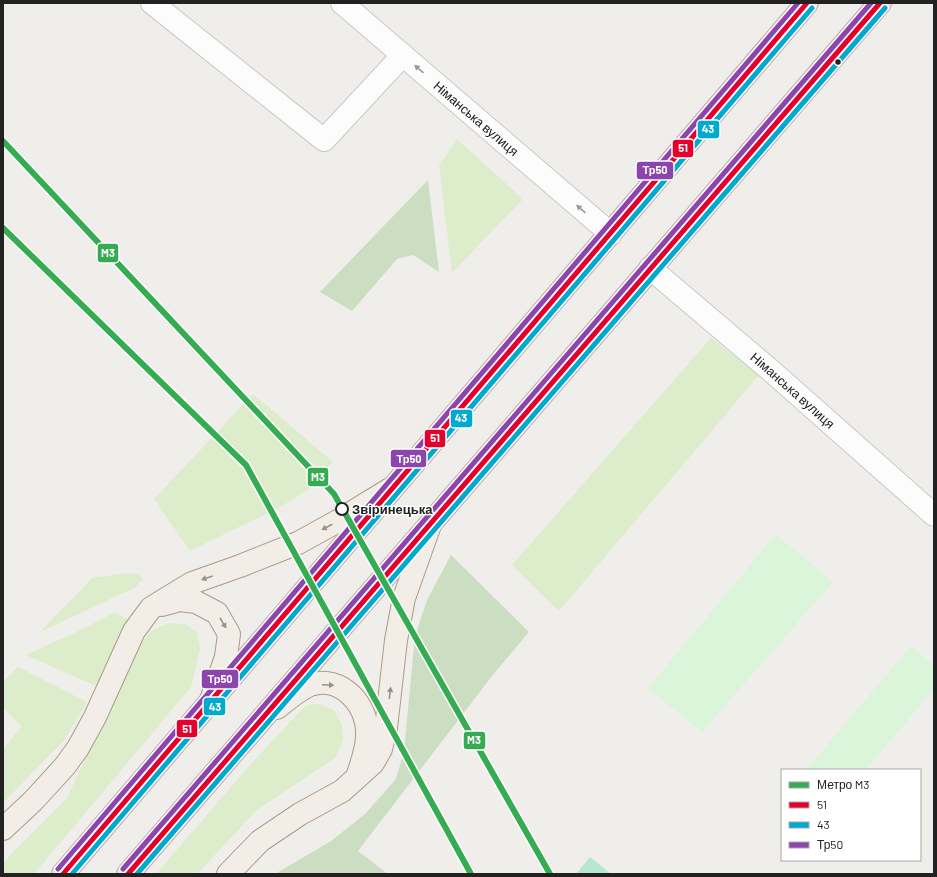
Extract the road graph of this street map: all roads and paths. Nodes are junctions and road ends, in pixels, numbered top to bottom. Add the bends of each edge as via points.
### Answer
1 (152, 3) edge
2 (342, 3) edge
3 (807, 3) edge
4 (880, 3) edge
5 (403, 55) junction
6 (611, 234) junction
7 (650, 268) junction
8 (396, 485) junction
9 (934, 515) edge
10 (430, 525) junction
11 (151, 608) junction
12 (208, 706) junction
13 (259, 722) junction
14 (357, 778) junction
15 (3, 829) edge
16 (63, 874) edge
17 (128, 874) edge
18 (228, 874) edge

1 - 5 street via 324,140
2 - 5 street, Німанська вулиця
3 - 6 highway
4 - 7 highway
6 -> 5 street, Німанська вулиця
6 - 8 highway
7 - 9 street, Німанська вулиця
7 - 10 highway
8 -> 11 main road via 298,542 192,583
8 - 12 highway
10 - 13 highway
14 -> 10 main road via 373,763 381,749 404,598
11 -> 12 main road via 180,600 196,602 217,612 229,634 226,657
11 - 15 main road via 134,631 95,718 78,748 33,801
12 - 16 highway
13 -> 14 main road via 291,696 311,685 332,684 346,690 357,700 365,717 368,734
13 - 17 highway
14 - 18 main road via 342,791 300,814 260,841

